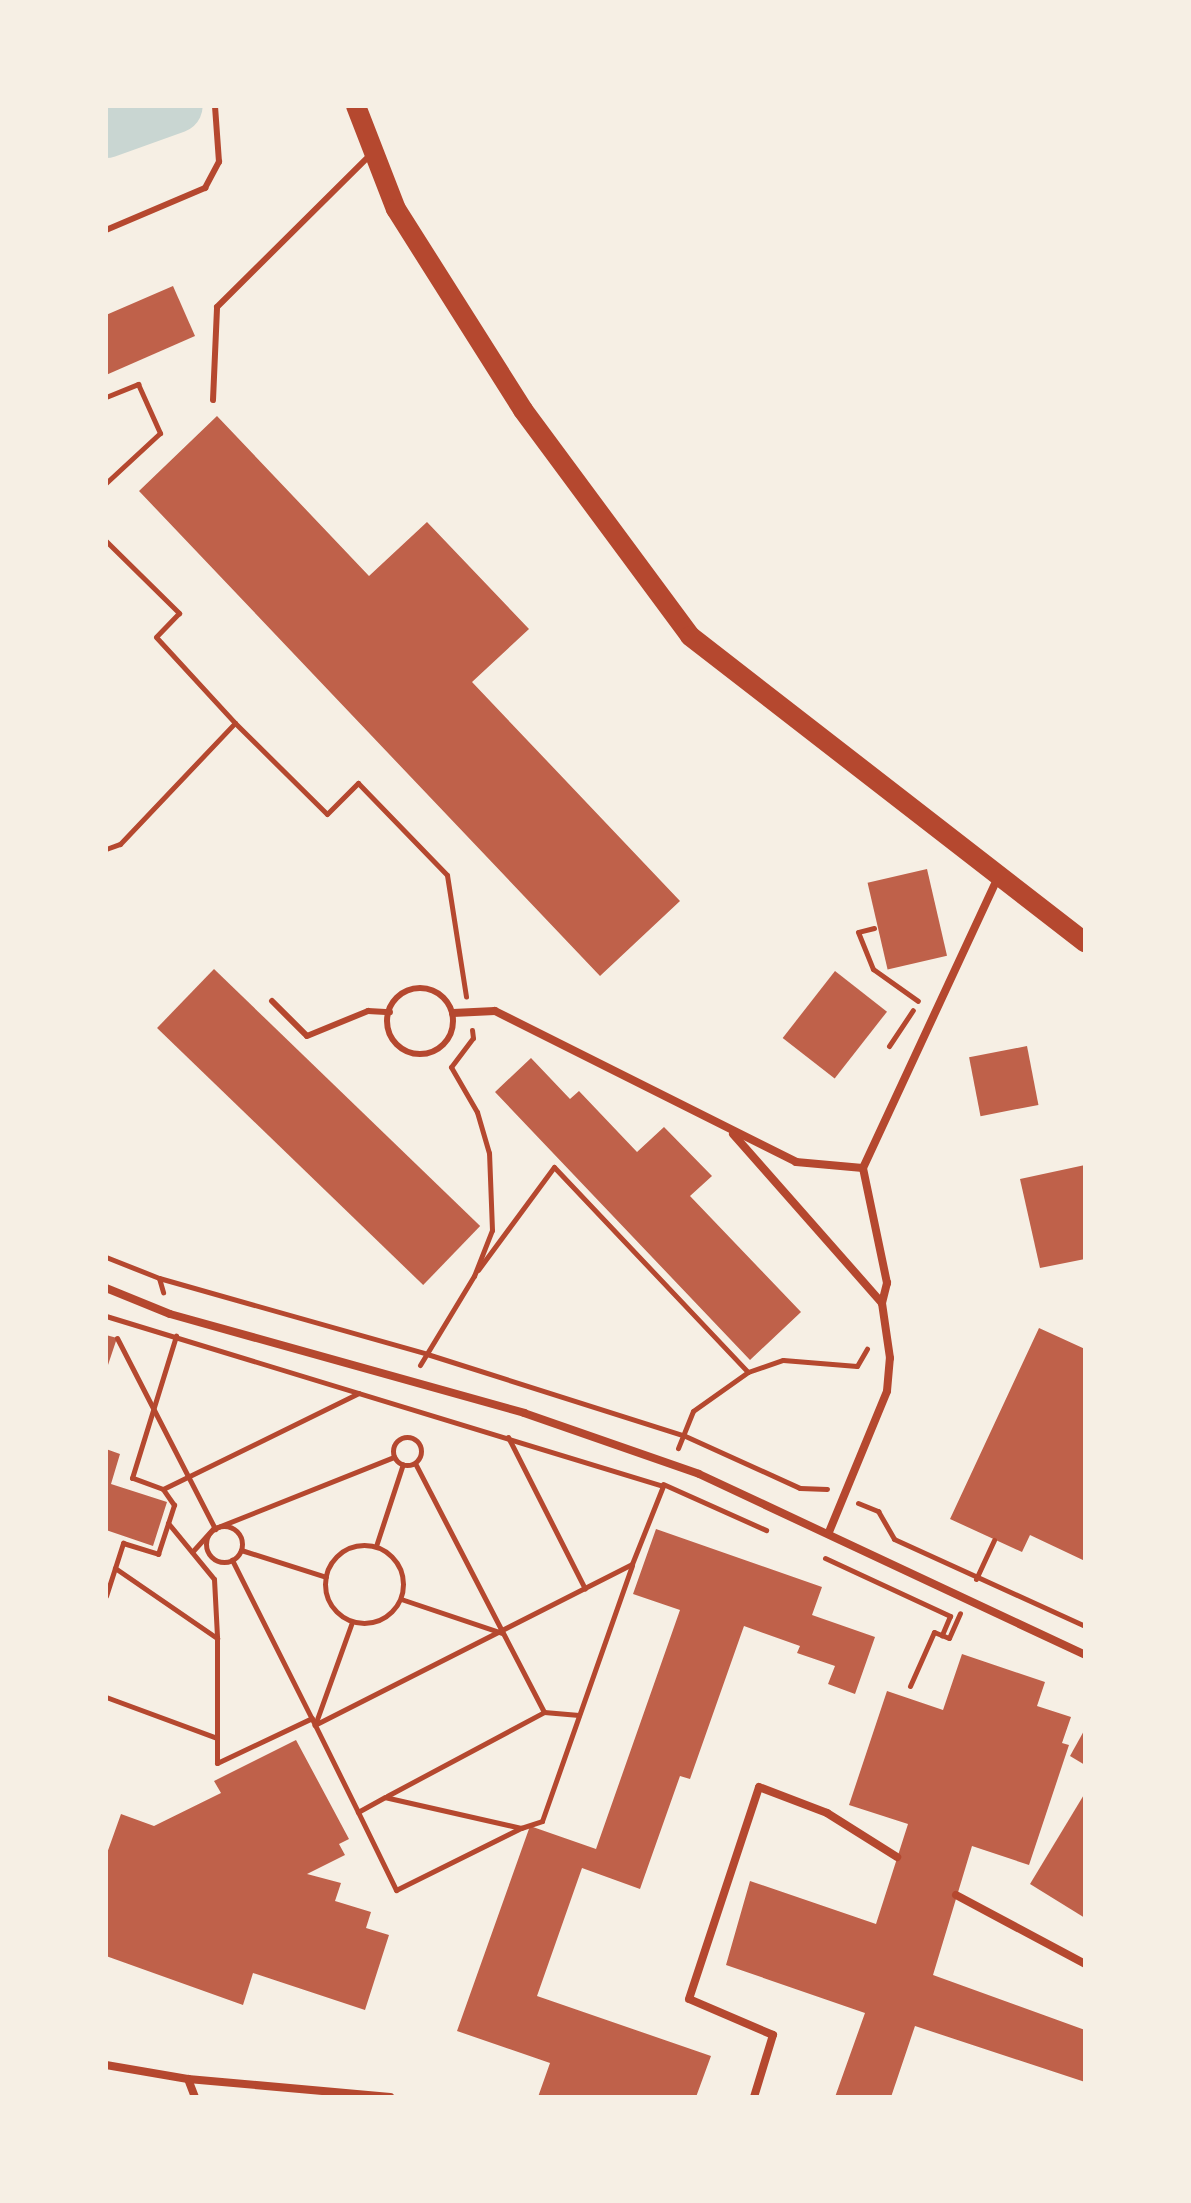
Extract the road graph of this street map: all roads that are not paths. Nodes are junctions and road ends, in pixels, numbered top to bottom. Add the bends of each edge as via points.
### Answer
1 (215, 106) edge
2 (357, 109) edge
3 (374, 152) junction
4 (106, 230) edge
5 (213, 400) dead end
6 (999, 875) junction
7 (1085, 942) edge
8 (272, 1001) dead end
9 (390, 1012) junction
10 (453, 1013) junction
11 (730, 1130) junction
12 (863, 1168) junction
13 (106, 1288) edge
14 (882, 1303) junction
15 (829, 1532) junction
16 (1085, 1655) edge
17 (897, 1857) dead end
18 (956, 1895) dead end
19 (1085, 1964) edge
20 (106, 2065) edge
21 (188, 2079) junction
22 (195, 2097) edge
23 (390, 2097) edge
24 (754, 2097) edge

1 - 4 lane via 219,162 205,188
2 - 3 main road
3 - 5 lane via 217,307
3 - 6 main road via 396,209 523,410 690,636
6 - 7 main road
6 - 12 street
8 - 9 lane via 307,1036 368,1011
9 - 10 lane via 395,998 419,987 441,994
9 - 10 lane via 386,1022 394,1043 413,1054 435,1051 451,1035
10 - 11 street via 495,1011
11 - 12 street via 796,1162
11 - 14 street
12 - 14 street via 887,1283
13 - 15 street via 170,1314 524,1413 671,1465
14 - 15 street via 890,1358 887,1391
15 - 16 street
17 - 24 street via 827,1813 759,1787 689,1999 773,2035
18 - 19 street
20 - 21 street
21 - 22 street
21 - 23 street

